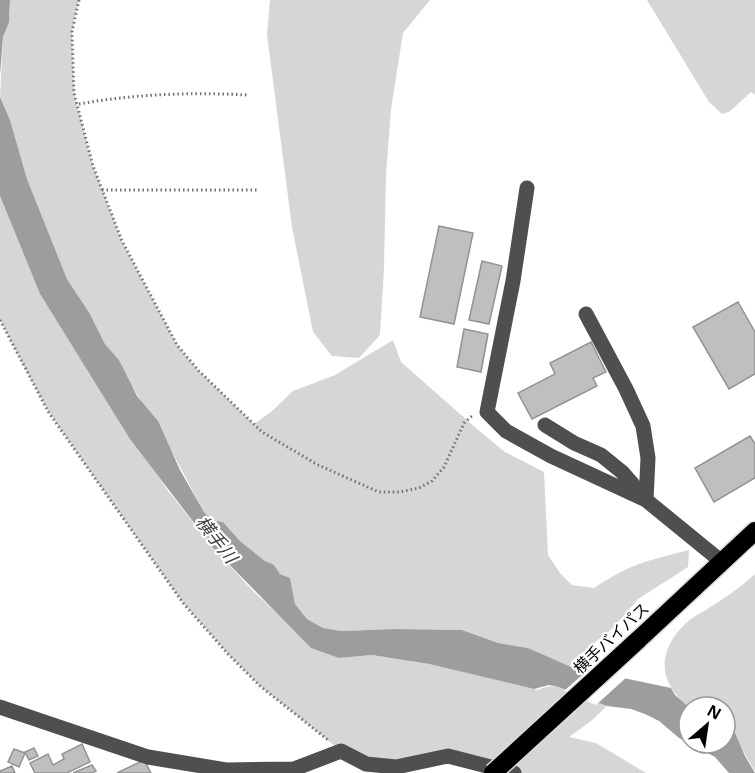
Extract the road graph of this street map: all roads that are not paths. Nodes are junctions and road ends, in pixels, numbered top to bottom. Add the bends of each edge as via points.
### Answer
1 (527, 188) dead end
2 (586, 315) dead end
3 (545, 425) dead end
4 (646, 500) junction
5 (755, 531) edge
6 (722, 562) junction
7 (0, 706) edge
8 (493, 773) edge
9 (514, 773) edge

1 - 4 street via 487,412 506,431 551,456
2 - 4 street via 643,426 648,458
3 - 4 street via 602,455
4 - 6 street
5 - 6 highway, 横手バイパス
6 - 8 highway, 横手バイパス, bridge
7 - 9 street via 148,757 226,770 294,768 341,751 366,764 396,767 448,756

